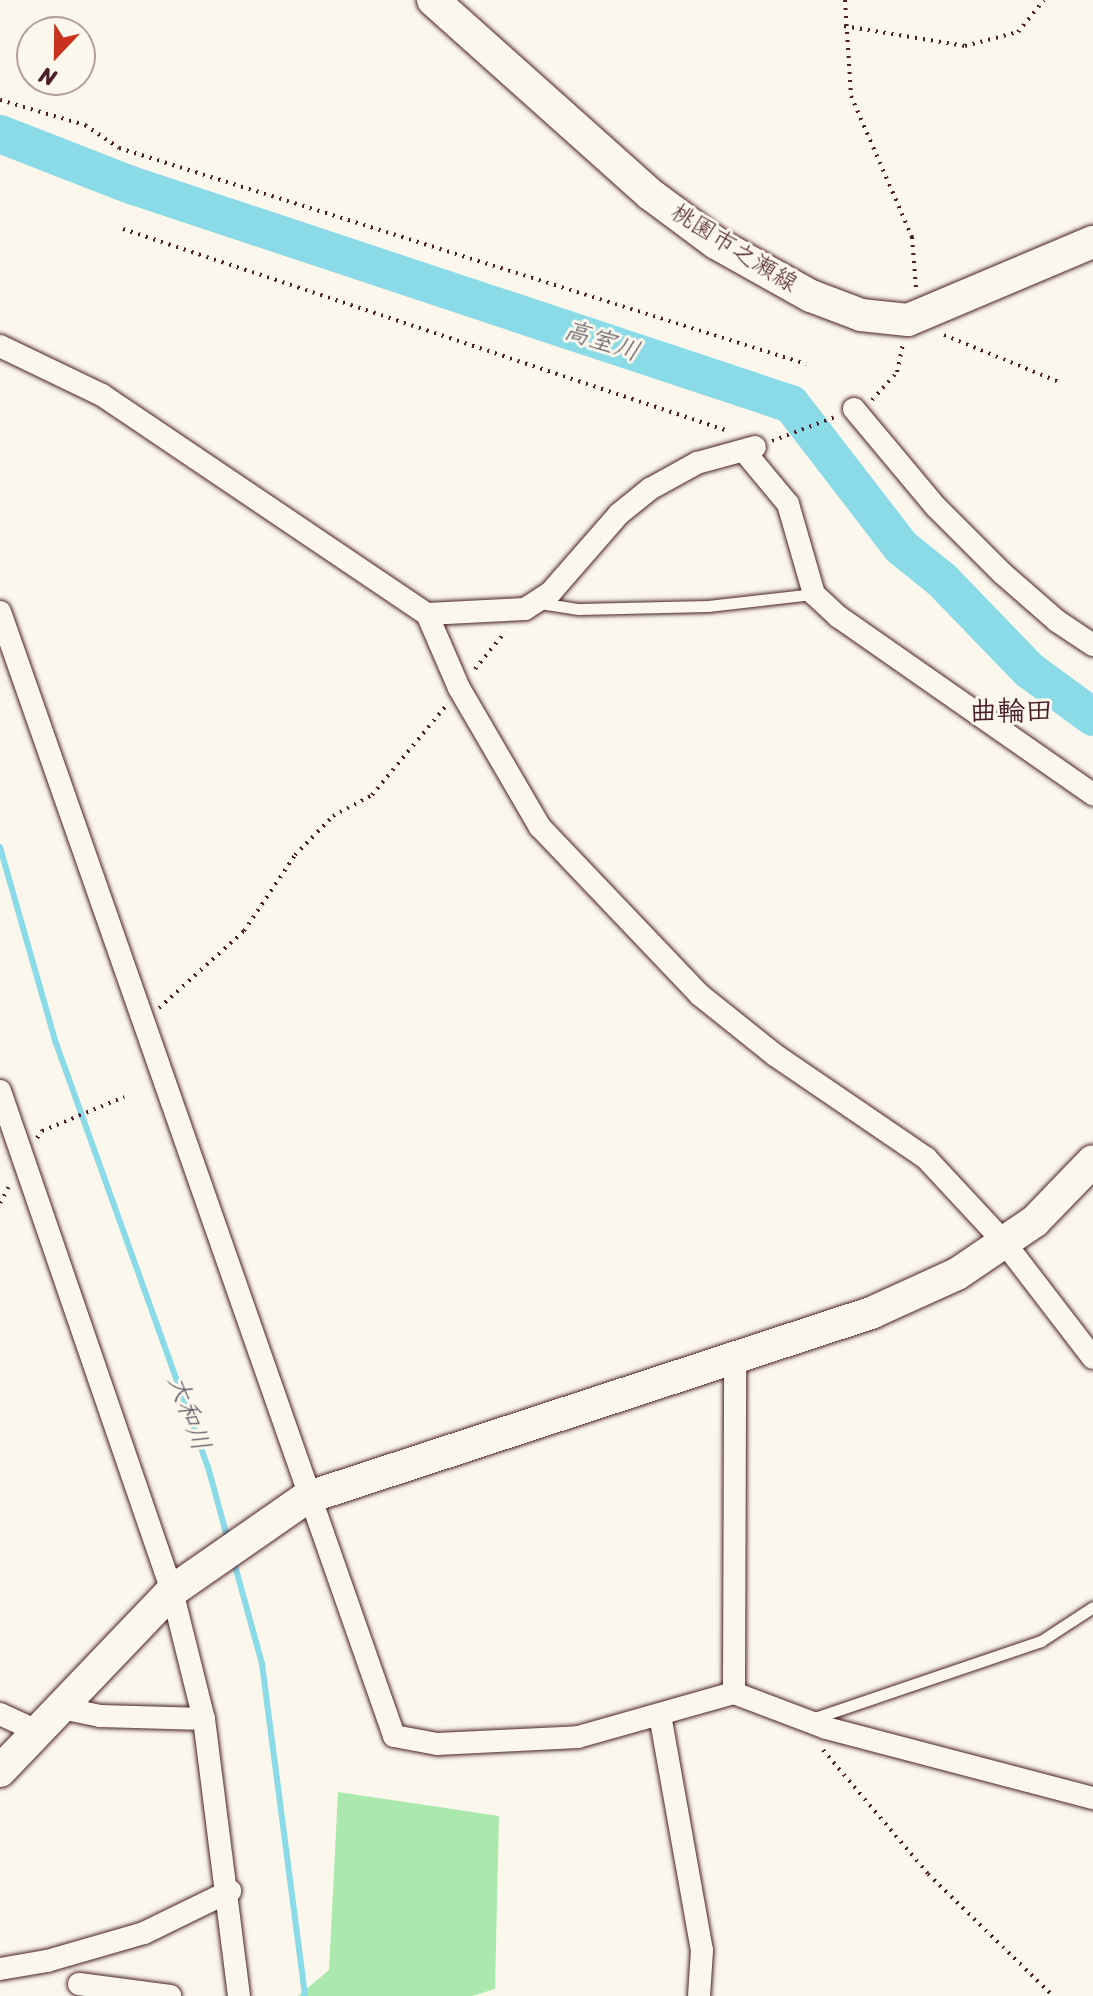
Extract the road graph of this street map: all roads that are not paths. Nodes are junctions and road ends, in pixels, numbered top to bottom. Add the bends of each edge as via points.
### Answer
1 (433, 0) edge
2 (1093, 242) edge
3 (0, 346) edge
4 (854, 410) road end
5 (814, 594) junction
6 (530, 606) junction
7 (0, 612) edge
8 (427, 614) junction
9 (1093, 645) edge
10 (1093, 794) edge
11 (0, 1091) edge
12 (1093, 1161) edge
13 (1004, 1242) junction
14 (735, 1355) junction
15 (1093, 1358) edge
16 (299, 1503) junction
17 (178, 1587) junction
18 (1093, 1607) edge
19 (734, 1693) junction
20 (62, 1708) junction
21 (0, 1714) edge
22 (660, 1715) junction
23 (204, 1719) junction
24 (808, 1721) junction
25 (39, 1732) junction
26 (0, 1771) edge
27 (1093, 1798) edge
28 (230, 1891) junction
29 (86, 1950) junction
30 (0, 1969) edge
31 (78, 1990) edge
32 (170, 1996) edge
33 (239, 1996) edge
34 (699, 1996) edge

1 - 2 street, 桃園市之瀬線 via 650,194 716,243 811,296 861,315 908,320
3 - 8 street via 102,395
4 - 9 street via 936,507 1002,573
5 - 6 lane via 708,606
5 - 6 street via 788,504 751,449 697,463 650,489 619,514 551,592
5 - 10 street via 839,617
6 - 8 street
7 - 16 street
8 - 13 street via 459,688 540,827 644,941 775,1055 926,1158
11 - 17 street
12 - 13 street via 1035,1221
13 - 14 street via 957,1274 871,1313
13 - 15 street
14 - 16 street
14 - 19 street
16 - 17 street
16 - 22 street via 394,1736 437,1744 578,1737
17 - 20 street
17 - 23 street
18 - 24 lane via 1041,1641
19 - 22 street
19 - 24 street
20 - 23 street via 100,1716
20 - 25 street
21 - 25 street
22 - 34 street via 702,1950
23 - 28 street
24 - 27 street via 950,1764
25 - 26 street
28 - 29 street via 144,1933
28 - 33 street
29 - 30 street
29 - 31 street
31 - 32 street

